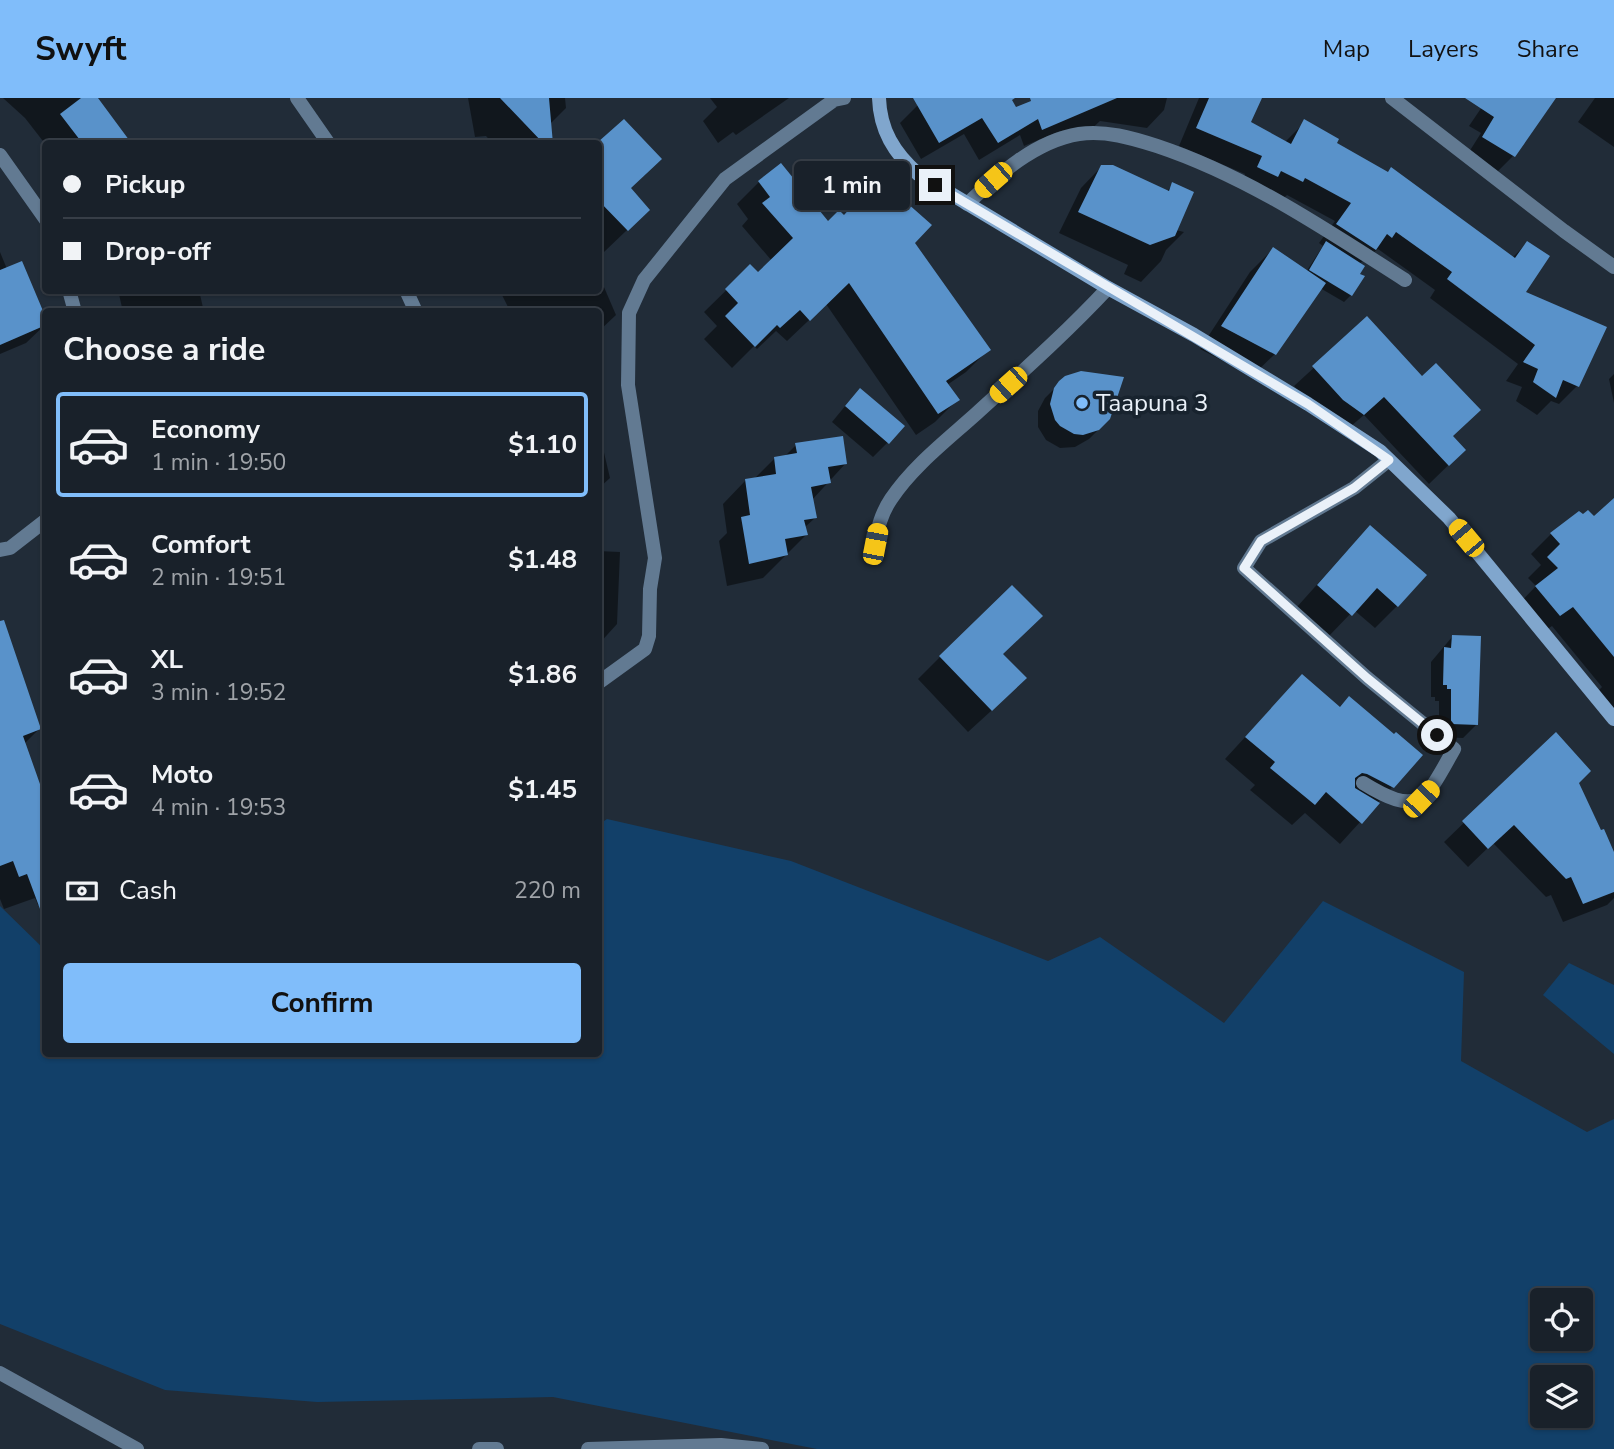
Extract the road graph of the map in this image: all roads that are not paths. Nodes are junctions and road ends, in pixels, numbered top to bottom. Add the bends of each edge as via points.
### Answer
1 (297, 98) edge
2 (844, 98) edge
3 (879, 98) edge
4 (1392, 98) edge
5 (326, 140) edge
6 (0, 155) edge
7 (967, 204) junction
8 (42, 214) edge
9 (1614, 267) edge
10 (1405, 279) dead end
11 (1108, 288) junction
12 (1389, 460) junction
13 (42, 523) edge
14 (875, 544) dead end
15 (0, 550) edge
16 (602, 680) edge
17 (1614, 719) edge
18 (1363, 783) dead end
19 (0, 1373) edge
20 (137, 1449) edge
21 (479, 1449) edge
22 (497, 1449) edge
23 (588, 1449) edge
24 (762, 1449) edge

1 - 5 street
2 - 16 street via 834,100 725,179 644,280 629,313 628,385 655,558 645,649
3 - 7 main road via 880,119 901,159
4 - 9 street
6 - 8 street
7 - 10 street via 1028,155 1077,134 1103,133 1191,158 1247,183
7 - 11 main road
11 - 12 main road via 1308,404
11 - 14 street via 922,461 880,517
12 - 17 main road via 1449,518
12 - 18 street via 1354,488 1261,541 1244,568 1454,749 1436,783 1421,799 1407,804
13 - 15 street via 10,548
19 - 20 street
21 - 22 street
23 - 24 street via 721,1445

